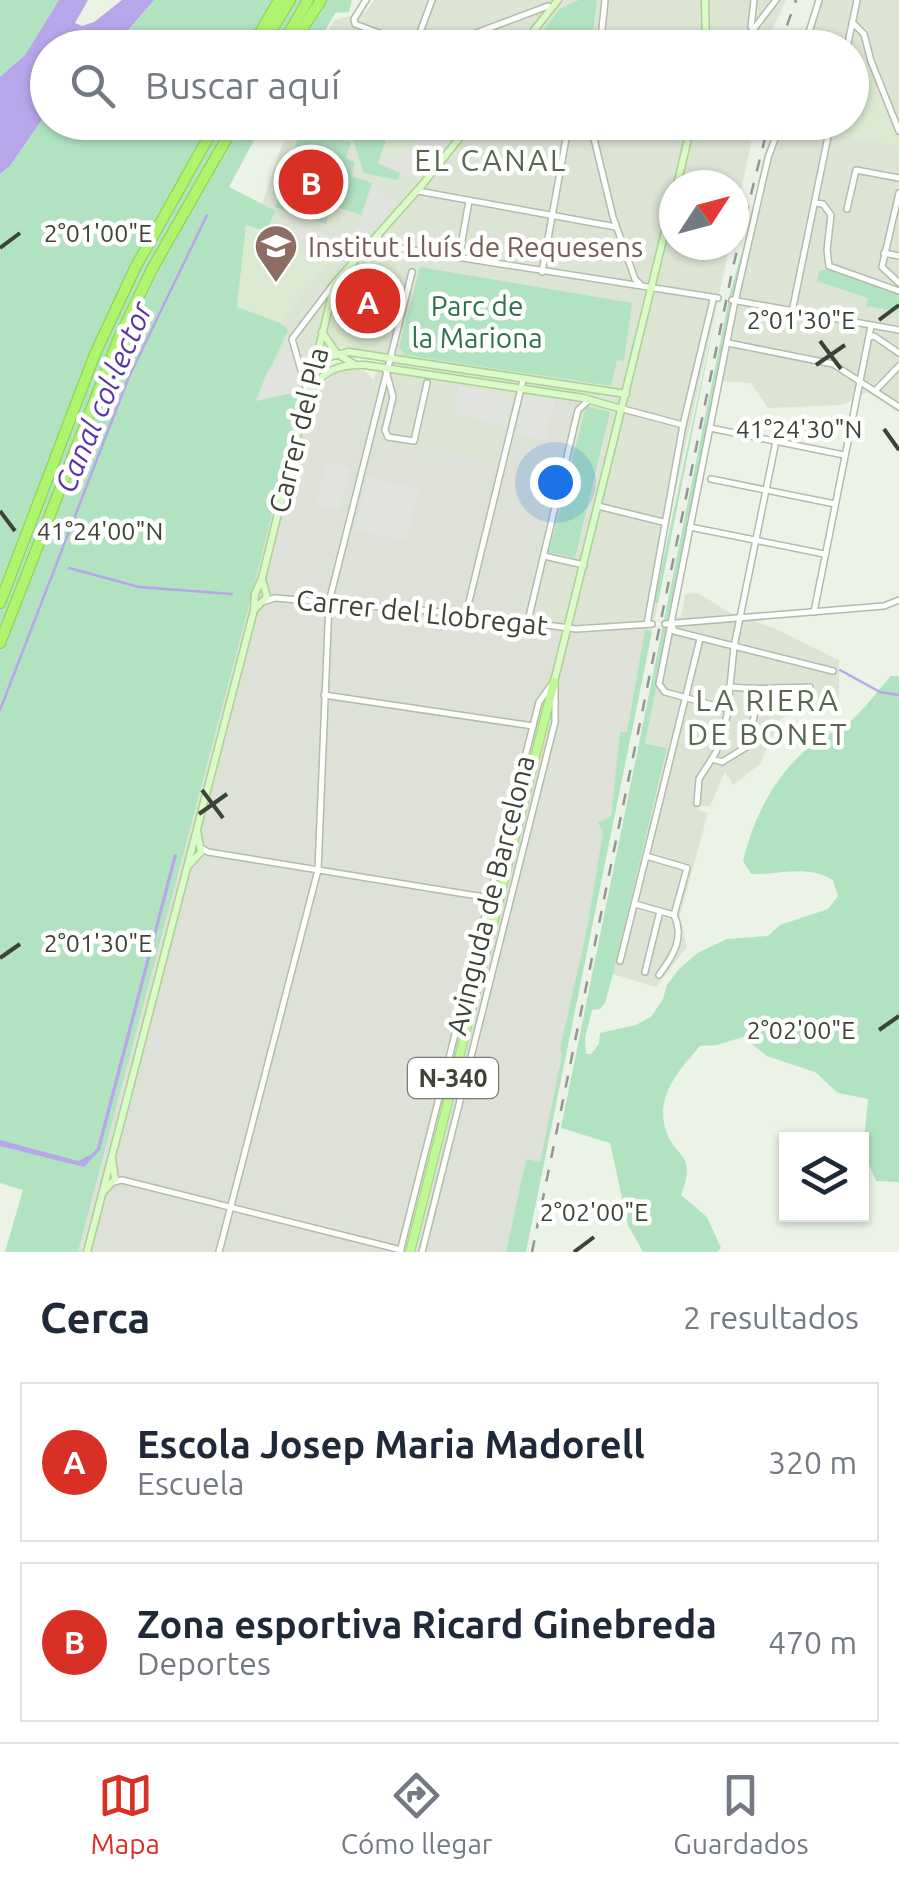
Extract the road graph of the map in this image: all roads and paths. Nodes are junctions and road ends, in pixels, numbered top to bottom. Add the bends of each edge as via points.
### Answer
1 (280, 0) edge
2 (290, 0) edge
3 (308, 0) edge
4 (321, 0) edge
5 (366, 0) edge
6 (432, 0) edge
7 (605, 0) edge
8 (705, 0) edge
9 (754, 0) edge
10 (776, 0) edge
11 (819, 0) edge
12 (857, 0) edge
13 (555, 2) edge
14 (852, 22) junction
15 (752, 28) joint
16 (262, 30) edge
17 (272, 30) edge
18 (290, 30) edge
19 (302, 30) edge
20 (374, 30) edge
21 (422, 30) edge
22 (483, 30) edge
23 (534, 30) edge
24 (602, 30) edge
25 (706, 30) edge
26 (810, 30) edge
27 (850, 30) edge
28 (860, 30) edge
29 (869, 53) edge
30 (899, 131) edge
31 (206, 140) edge
32 (226, 140) edge
33 (458, 140) edge
34 (564, 140) edge
35 (592, 140) edge
36 (687, 140) edge
37 (774, 140) edge
38 (828, 140) edge
39 (680, 170) edge
40 (899, 178) edge
41 (417, 191) junction
42 (899, 193) edge
43 (469, 201) junction
44 (815, 203) junction
45 (847, 210) dead end
46 (550, 216) junction
47 (616, 227) junction
48 (379, 231) junction
49 (659, 246) edge
50 (884, 253) junction
51 (899, 256) edge
52 (459, 258) junction
53 (412, 272) dead end
54 (542, 272) junction
55 (336, 283) junction
56 (647, 287) junction
57 (899, 287) edge
58 (734, 301) junction
59 (792, 312) junction
60 (872, 326) junction
61 (899, 330) edge
62 (322, 332) junction
63 (870, 337) junction
64 (728, 343) junction
65 (899, 353) edge
66 (337, 354) junction
67 (391, 358) junction
68 (355, 364) junction
69 (899, 366) edge
70 (385, 368) junction
71 (313, 370) junction
72 (861, 381) junction
73 (427, 383) dead end
74 (522, 384) junction
75 (875, 390) junction
76 (626, 394) junction
77 (307, 395) junction
78 (590, 400) junction
79 (899, 407) edge
80 (622, 409) junction
81 (683, 425) junction
82 (710, 428) junction
83 (776, 441) junction
84 (845, 455) junction
85 (711, 479) dead end
86 (766, 490) junction
87 (836, 504) junction
88 (598, 506) junction
89 (664, 522) junction
90 (690, 527) junction
91 (755, 540) junction
92 (825, 554) junction
93 (544, 556) junction
94 (584, 565) junction
95 (261, 597) junction
96 (899, 600) edge
97 (329, 602) junction
98 (0, 603) edge
99 (814, 612) junction
100 (466, 614) junction
101 (739, 618) junction
102 (528, 621) junction
103 (668, 623) junction
104 (568, 627) junction
105 (700, 639) junction
106 (0, 643) edge
107 (734, 647) junction
108 (833, 671) dead end
109 (554, 682) junction
110 (729, 687) junction
111 (810, 687) dead end
112 (777, 688) junction
113 (324, 695) junction
114 (685, 697) junction
115 (728, 709) junction
116 (540, 714) junction
117 (533, 726) junction
118 (553, 731) junction
119 (712, 758) junction
120 (697, 804) dead end
121 (198, 851) junction
122 (646, 856) junction
123 (318, 870) junction
124 (494, 900) junction
125 (635, 904) junction
126 (660, 911) junction
127 (674, 915) junction
128 (620, 961) dead end
129 (644, 972) dead end
130 (659, 974) dead end
131 (112, 1177) junction
132 (230, 1207) junction
133 (404, 1251) edge
134 (87, 1252) edge
135 (219, 1252) edge
136 (422, 1252) edge

1 - 16 highway
2 - 17 highway
3 - 18 highway
4 - 19 highway
5 - 20 street via 354,22
6 - 21 street
7 - 24 street
8 - 25 main road
9 - 15 street
10 - 15 street
11 - 26 street
12 - 14 street
13 - 22 street
13 - 23 main road
14 - 27 street
14 - 28 street
29 - 30 street
31 - 98 highway via 95,354
32 - 106 highway via 119,338
33 - 41 main road
34 - 46 street
35 - 47 street
36 - 39 main road
37 - 58 street
38 - 44 street
40 - 45 street via 856,170
41 - 43 street
41 - 48 main road
42 - 50 street
43 - 46 street
43 - 52 street
44 - 57 street via 831,215 829,266
44 - 59 street
46 - 47 street
46 - 54 street
47 - 56 street via 634,278
48 - 52 street via 380,244
48 - 55 main road
49 - 56 main road, Avinguda de Barcelona / N-340
50 - 51 street
50 - 57 street via 883,270
52 - 54 street
53 - 67 street
54 - 56 street
55 - 62 main road, Carrer del Pla
55 - 77 street via 292,339
56 - 76 main road, Avinguda de Barcelona / N-340
56 - 81 street via 716,299
58 - 59 street
58 - 64 street
59 - 60 street
60 - 61 street
60 - 63 street
62 - 66 main road
62 - 71 main road, Carrer del Pla
63 - 65 street
63 - 72 street
64 - 72 street via 832,364
64 - 82 street
66 - 67 main road
66 - 68 main road
66 - 71 main road
67 - 70 street
67 - 74 main road
68 - 70 main road
68 - 77 main road via 324,374
69 - 75 street
70 - 73 street via 394,398 388,437 414,441
70 - 74 main road
70 - 97 street
71 - 77 main road, Carrer del Pla
72 - 75 street
72 - 84 street
74 - 76 main road
74 - 78 main road
74 - 100 street
75 - 79 street
76 - 80 main road, Avinguda de Barcelona / N-340
77 - 95 main road, Carrer del Pla
78 - 80 main road
78 - 93 street via 578,410
80 - 81 street
80 - 88 main road, Avinguda de Barcelona / N-340
81 - 89 street
82 - 83 street
82 - 90 street
83 - 84 street
83 - 86 street
84 - 87 street
85 - 86 street
86 - 87 street
86 - 91 street
87 - 92 street
88 - 89 street
88 - 94 main road, Avinguda de Barcelona / N-340
89 - 104 street, Carrer del Llobregat via 650,624
90 - 91 street
90 - 103 street
91 - 92 street
91 - 101 street
92 - 99 street
93 - 94 street
93 - 102 street
94 - 104 main road, Avinguda de Barcelona / N-340
95 - 97 street, Carrer del Llobregat
95 - 121 main road via 197,828
96 - 99 street
97 - 100 street, Carrer del Llobregat
97 - 113 street
99 - 101 street
100 - 102 street, Carrer del Llobregat
101 - 103 street
101 - 107 street
102 - 104 street, Carrer del Llobregat
103 - 105 street via 674,632
103 - 114 street via 660,688
104 - 109 main road, Avinguda de Barcelona / N-340
105 - 107 street
105 - 114 street
107 - 108 street
107 - 110 street
109 - 116 main road, Avinguda de Barcelona / N-340
109 - 118 street, Avinguda de Barcelona
110 - 112 street
110 - 115 street
111 - 112 street
112 - 119 street via 757,702 748,746 722,762
113 - 117 street
113 - 123 street
114 - 115 street
114 - 122 street
115 - 119 street
116 - 117 street, Avinguda de Barcelona
116 - 118 street, Avinguda de Barcelona via 552,718
116 - 124 main road, Avinguda de Barcelona / N-340
117 - 124 street, Avinguda de Barcelona
118 - 136 street, Avinguda de Barcelona
119 - 120 street via 698,779
121 - 123 street
121 - 131 main road via 187,867
122 - 125 street
122 - 127 street via 687,868
123 - 124 street
123 - 132 street
124 - 133 main road, Avinguda de Barcelona / N-340
125 - 126 street
125 - 128 street
126 - 127 street
126 - 129 street
127 - 130 street via 680,935
131 - 132 street
131 - 134 main road
132 - 133 street
132 - 135 street

